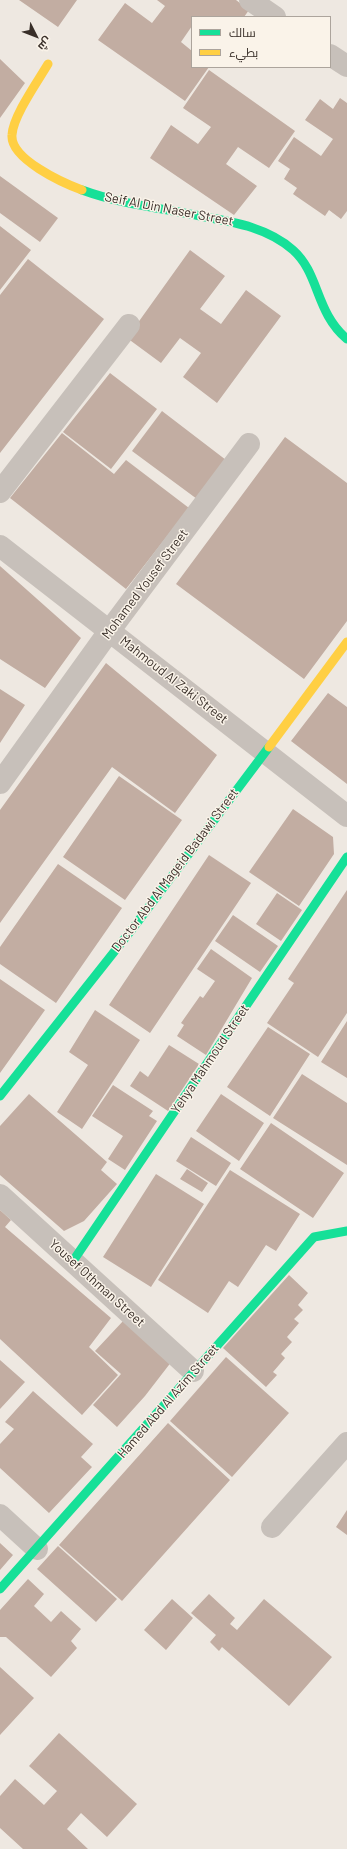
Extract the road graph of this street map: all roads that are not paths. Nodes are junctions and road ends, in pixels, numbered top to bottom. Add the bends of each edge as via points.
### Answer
1 (250, 0) edge
2 (274, 16) edge
3 (331, 56) edge
4 (48, 64) dead end
5 (347, 66) edge
6 (129, 325) dead end
7 (347, 339) edge
8 (249, 444) dead end
9 (0, 492) edge
10 (0, 546) edge
11 (110, 630) junction
12 (347, 642) edge
13 (266, 751) junction
14 (0, 783) edge
15 (347, 816) edge
16 (347, 857) edge
17 (0, 1096) edge
18 (0, 1195) edge
19 (347, 1231) edge
20 (73, 1261) junction
21 (193, 1371) junction
22 (347, 1444) edge
23 (0, 1515) edge
24 (272, 1527) dead end
25 (37, 1549) junction
26 (0, 1590) edge

1 - 2 street
3 - 5 street
4 - 7 street, Seif Al Din Naser Street via 15,125 12,141 17,151 45,174 70,186 120,202 244,224 279,238 303,260 322,308 331,324
6 - 9 street
8 - 11 street, Mohamed Yousef Street
10 - 11 street, Mahmoud Al Zaki Street
11 - 13 street, Mahmoud Al Zaki Street
11 - 14 street, Mohamed Yousef Street
12 - 13 street, Doctor Abd Al Mageid Badawi Street
13 - 15 street, Mahmoud Al Zaki Street
13 - 17 street, Doctor Abd Al Mageid Badawi Street
16 - 20 street, Yehya Mahmoud Street
18 - 20 street, Yousef Othman Street
19 - 21 street, Hamed Abd Al Azim Street via 314,1237
20 - 21 street, Yousef Othman Street
21 - 25 street, Hamed Abd Al Azim Street
22 - 24 street
23 - 25 street
25 - 26 street, Hamed Abd Al Azim Street

